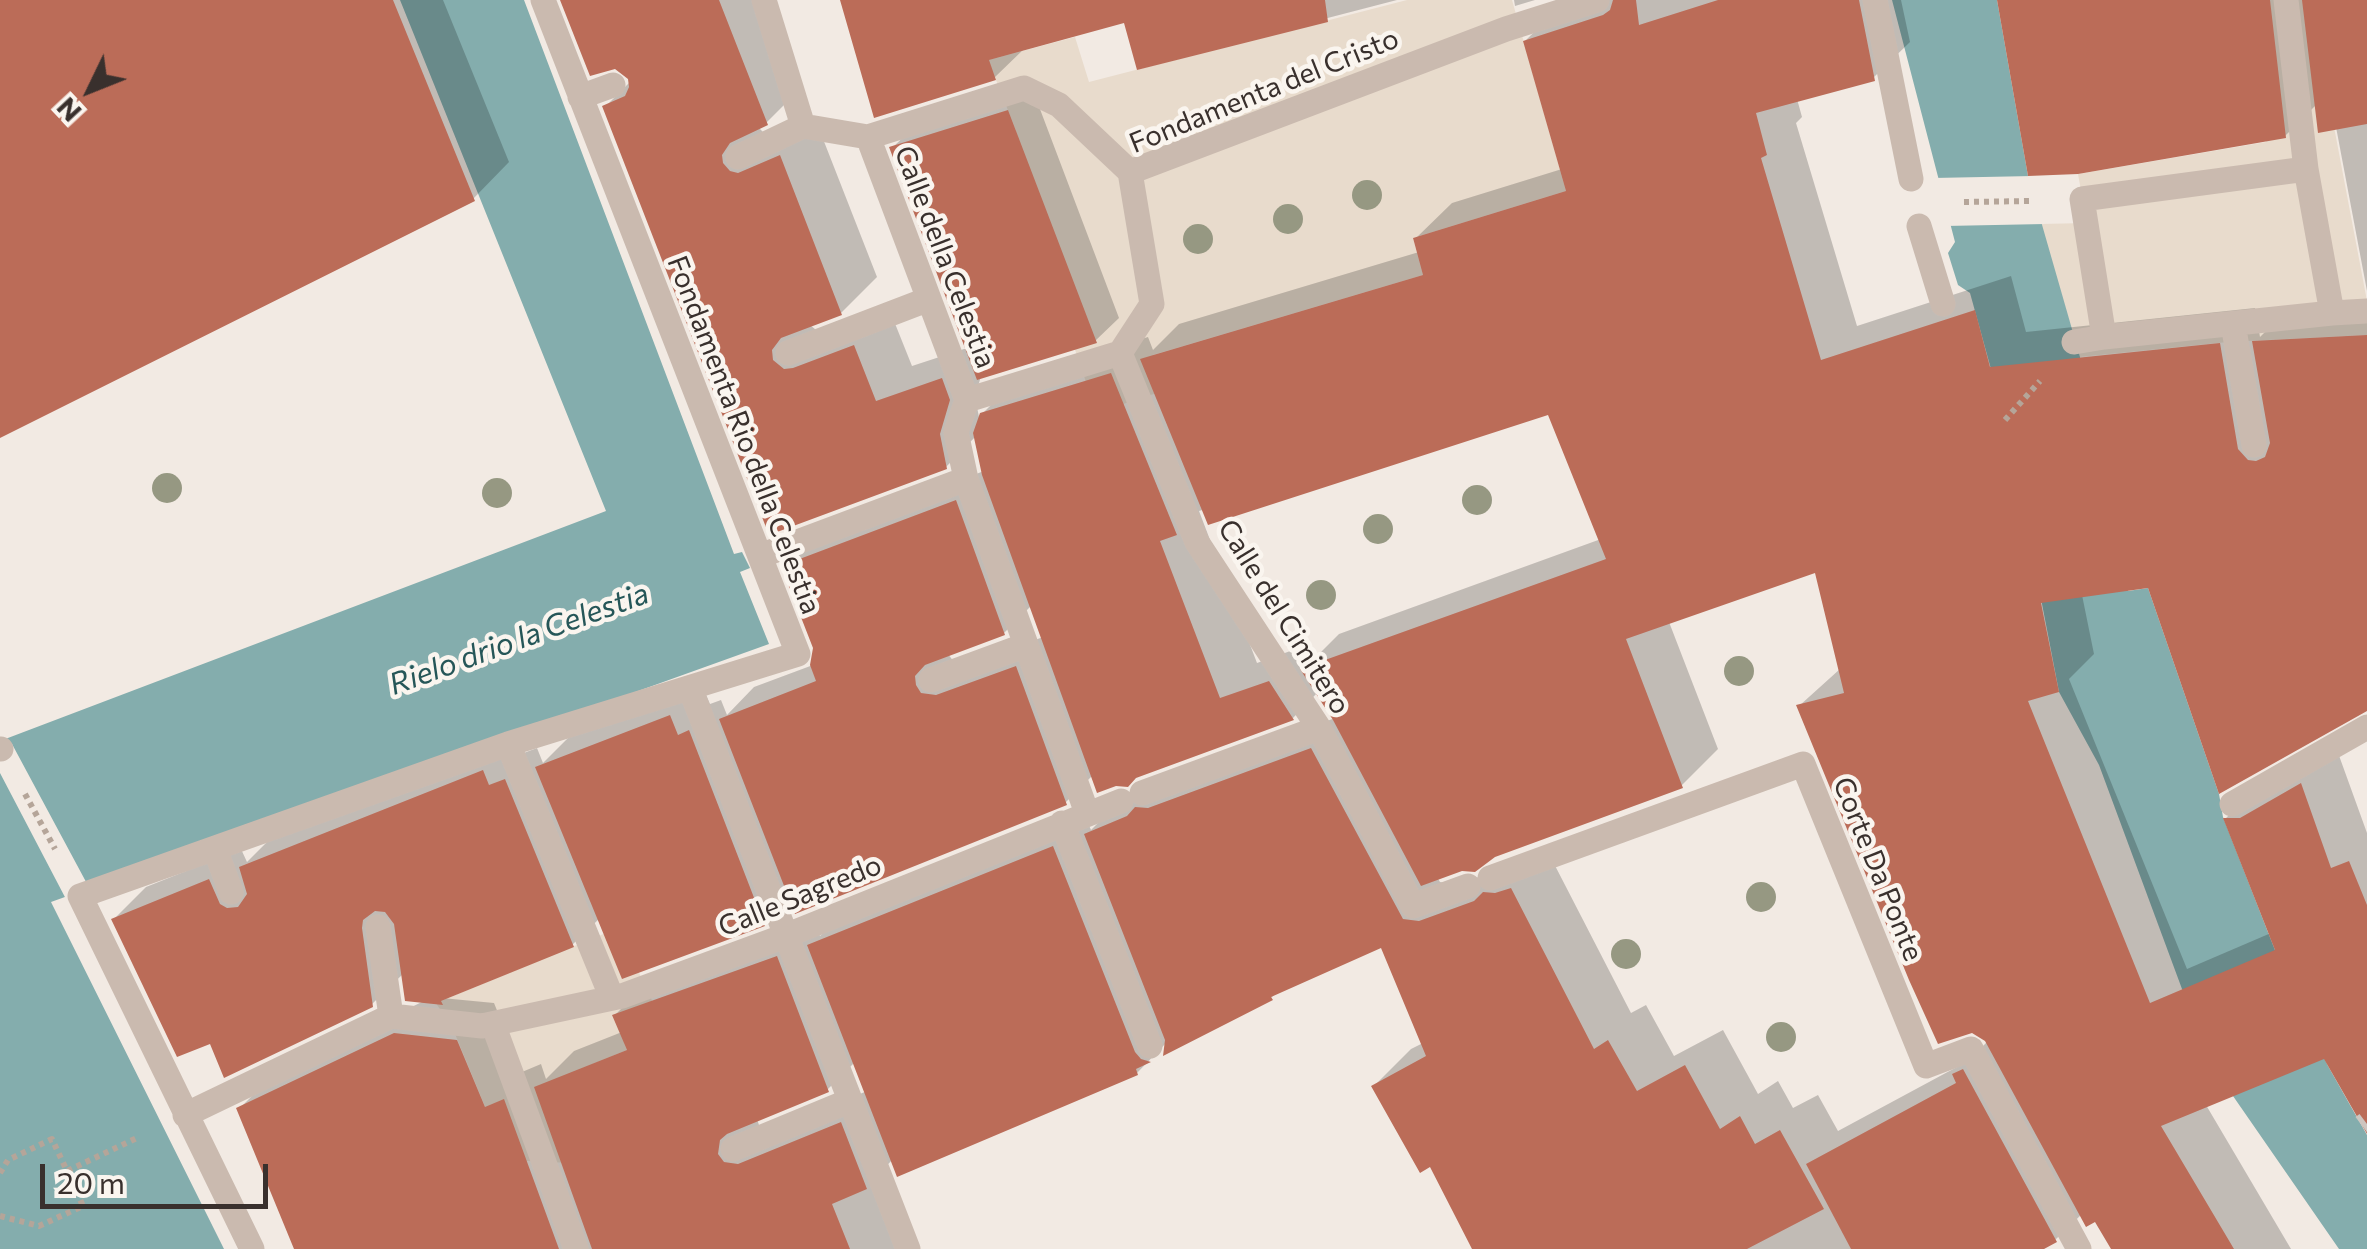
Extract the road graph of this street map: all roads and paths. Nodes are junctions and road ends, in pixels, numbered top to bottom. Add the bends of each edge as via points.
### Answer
1 (543, 0) edge
2 (764, 0) edge
3 (1597, 0) edge
4 (1875, 0) edge
5 (2286, 0) edge
6 (612, 85) dead end
7 (580, 97) junction
8 (803, 126) junction
9 (868, 137) junction
10 (738, 156) dead end
11 (2306, 169) junction
12 (1130, 172) junction
13 (1912, 179) dead end
14 (2032, 201) dead end
15 (1957, 202) dead end
16 (1919, 226) dead end
17 (929, 299) junction
18 (1943, 304) dead end
19 (2367, 311) edge
20 (2332, 313) junction
21 (2233, 324) junction
22 (2104, 337) junction
23 (2074, 342) dead end
24 (788, 353) dead end
25 (1120, 353) junction
26 (966, 400) junction
27 (2254, 445) dead end
28 (966, 479) junction
29 (760, 556) junction
30 (1026, 645) junction
31 (931, 680) dead end
32 (690, 688) junction
33 (2367, 727) edge
34 (1320, 728) junction
35 (508, 744) junction
36 (0, 749) edge
37 (2232, 804) dead end
38 (1087, 812) junction
39 (1062, 822) junction
40 (215, 848) junction
41 (232, 892) dead end
42 (80, 896) junction
43 (1413, 906) joint
44 (378, 927) dead end
45 (785, 936) junction
46 (612, 998) junction
47 (391, 1016) junction
48 (494, 1024) junction
49 (1150, 1046) dead end
50 (849, 1102) junction
51 (186, 1115) junction
52 (146, 1133) dead end
53 (733, 1149) dead end
54 (67, 1171) junction
55 (0, 1173) edge
56 (0, 1216) edge
57 (2074, 1241) edge
58 (252, 1249) edge
59 (576, 1249) edge
60 (908, 1249) edge

1 - 7 street, Fondamenta Rio della Celestia
2 - 8 street
3 - 12 street, Fondamenta del Cristo
4 - 13 street
5 - 11 street
6 - 7 street
7 - 29 street, Fondamenta Rio della Celestia
8 - 9 street, Calle della Celestia
8 - 10 street
9 - 12 street via 1024,88 1059,105
9 - 17 street, Calle della Celestia
11 - 20 street
11 - 22 street via 2082,199
12 - 25 street, Fondamenta del Cristo via 1152,304
14 - 15 path
16 - 18 street
17 - 24 street
17 - 26 street, Calle della Celestia
19 - 20 street
20 - 21 street
21 - 22 street
21 - 27 street
22 - 23 street
25 - 26 street
25 - 34 street, Calle del Cimitero via 1198,542
26 - 28 street, Calle della Celestia via 956,432
28 - 29 street
28 - 30 street, Calle della Celestia
29 - 32 street, Fondamenta Rio della Celestia via 798,654
30 - 31 street
30 - 38 street, Calle della Celestia
32 - 35 street, Fondamenta Rio della Celestia
32 - 45 street
33 - 37 street
34 - 38 street, Calle Sagredo
34 - 43 street, Calle del Cimitero
35 - 40 street, Fondamenta Rio della Celestia
35 - 46 street
36 - 42 path
38 - 39 street, Calle Sagredo
39 - 45 street, Calle Sagredo
39 - 49 street
40 - 41 street
40 - 42 street, Fondamenta Rio della Celestia
42 - 51 street
43 - 57 street, Corte Da Ponte via 1803,764 1926,1066 1971,1049
44 - 47 street
45 - 46 street, Calle Sagredo
45 - 50 street
46 - 48 street, Calle Sagredo
47 - 48 street, Calle Sagredo
47 - 51 street
48 - 59 street
50 - 53 street
50 - 60 street
51 - 58 street
52 - 54 path
54 - 55 path via 52,1139 8,1160
54 - 56 path via 83,1206 39,1226

